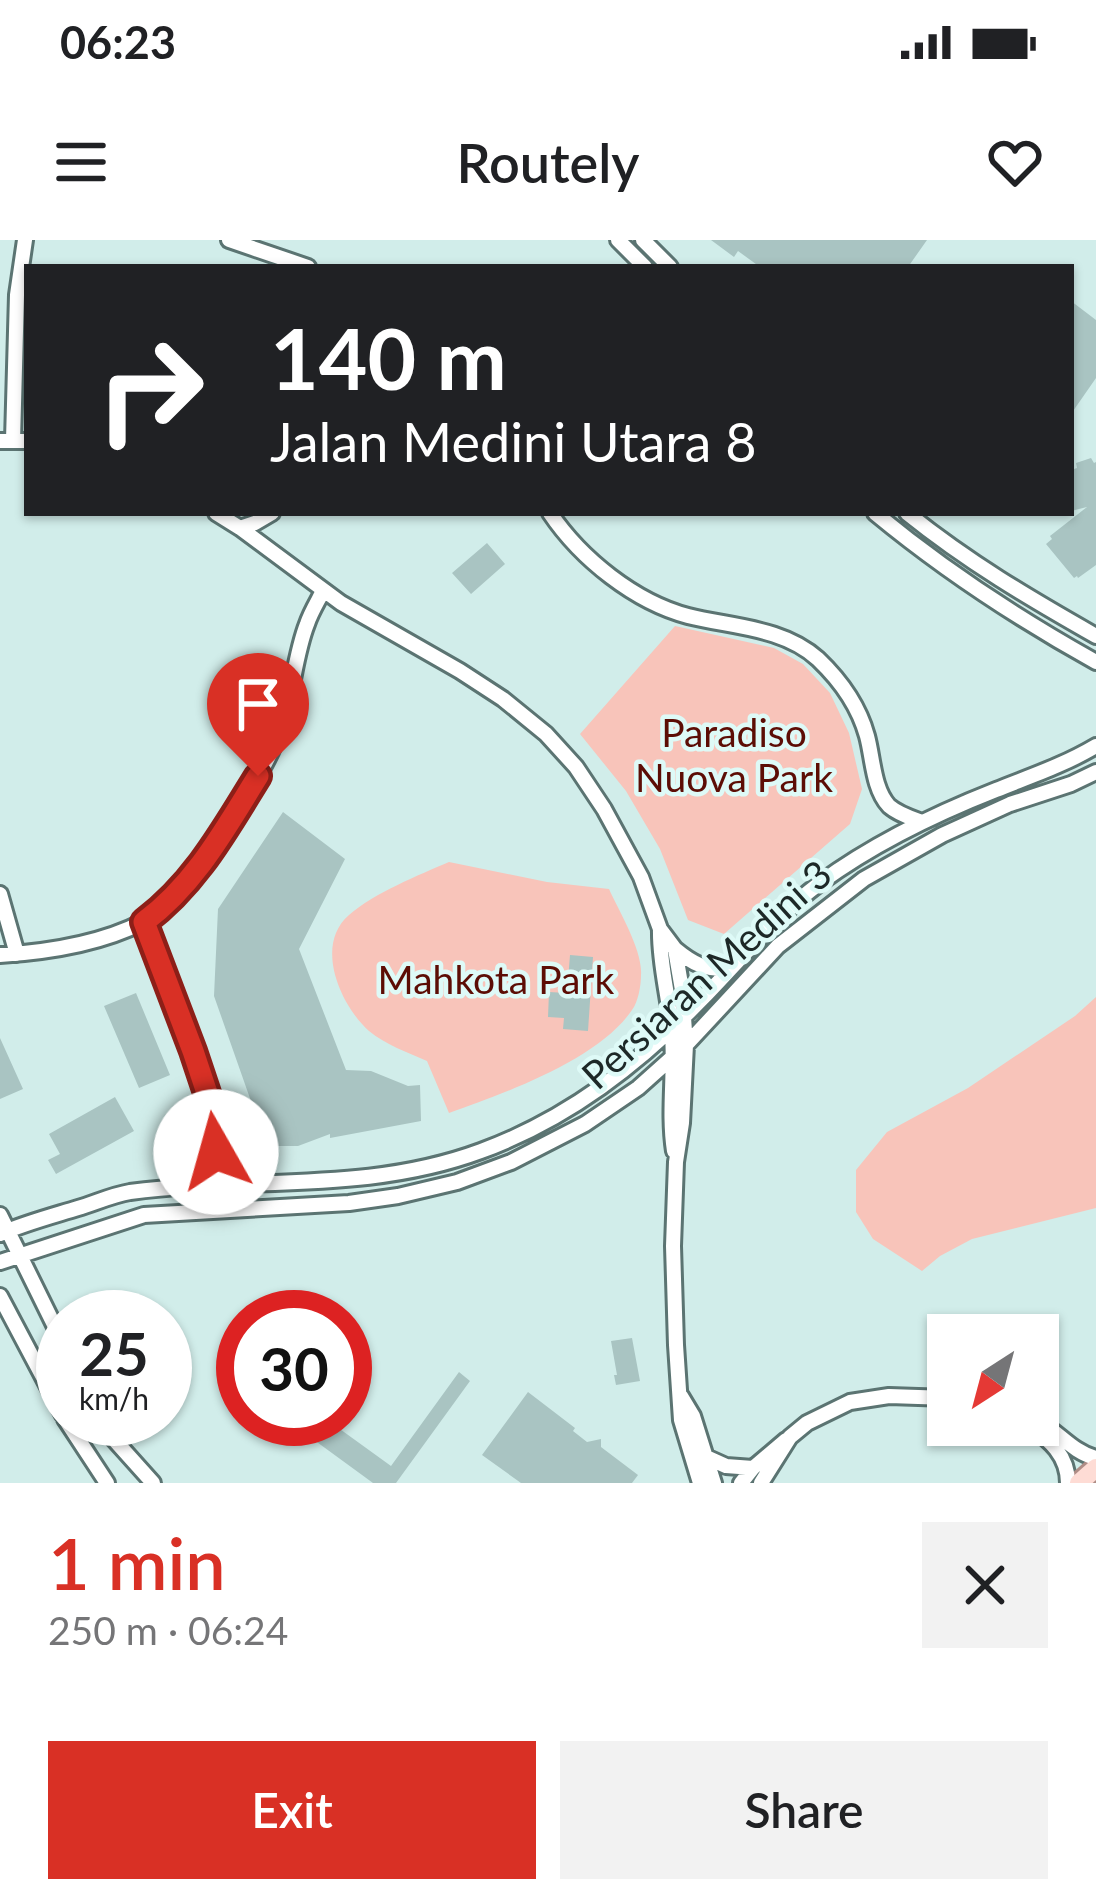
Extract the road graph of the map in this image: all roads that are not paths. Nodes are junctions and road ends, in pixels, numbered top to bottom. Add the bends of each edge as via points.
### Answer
1 (25, 240) edge
2 (230, 240) edge
3 (619, 240) edge
4 (644, 240) edge
5 (299, 264) edge
6 (642, 264) edge
7 (667, 264) edge
8 (14, 441) edge
9 (221, 516) edge
10 (267, 516) edge
11 (552, 516) edge
12 (878, 516) edge
13 (912, 516) edge
14 (240, 528) junction
15 (323, 590) junction
16 (1096, 636) edge
17 (1096, 662) edge
18 (1096, 746) edge
19 (1096, 772) edge
20 (922, 822) junction
21 (0, 894) edge
22 (144, 922) junction
23 (660, 929) junction
24 (675, 949) junction
25 (17, 954) junction
26 (0, 956) edge
27 (728, 969) junction
28 (684, 1016) junction
29 (672, 1028) junction
30 (686, 1045) junction
31 (674, 1057) junction
32 (638, 1088) junction
33 (669, 1118) junction
34 (222, 1138) junction
35 (676, 1162) junction
36 (269, 1184) junction
37 (181, 1189) junction
38 (0, 1215) edge
39 (4, 1232) edge
40 (20, 1254) junction
41 (0, 1262) edge
42 (37, 1290) edge
43 (0, 1296) edge
44 (36, 1364) edge
45 (681, 1396) junction
46 (927, 1397) edge
47 (1059, 1433) edge
48 (83, 1446) edge
49 (120, 1446) edge
50 (1053, 1446) edge
51 (706, 1456) junction
52 (1096, 1458) edge
53 (1096, 1468) edge
54 (757, 1476) edge
55 (107, 1483) edge
56 (153, 1483) edge
57 (700, 1483) edge
58 (714, 1483) edge
59 (741, 1483) edge
60 (1068, 1483) edge
61 (1079, 1483) edge

1 - 8 street
2 - 5 street
3 - 6 street
4 - 7 street
9 - 14 street
10 - 14 street
11 - 20 street via 598,566 662,608 766,632 818,660 857,711 887,804
12 - 17 street via 981,594
13 - 16 street via 988,574
14 - 15 street
15 - 22 street via 306,626 289,706 258,776 202,866
15 - 23 street via 460,671 546,734 604,809
18 - 20 street, Persiaran Medini 3
19 - 30 street, Persiaran Medini 3 via 942,835 864,879 778,946
20 - 27 street, Persiaran Medini 3 via 820,883
21 - 25 street
22 - 25 street
22 - 34 street
23 - 24 street
23 - 29 street
24 - 27 street via 704,969
24 - 28 street
25 - 26 street
27 - 28 street, Persiaran Medini 3
28 - 29 street, Persiaran Medini 3
28 - 30 street
29 - 31 street
29 - 36 street, Persiaran Medini 3 via 597,1092 480,1152 366,1178
30 - 31 street, Persiaran Medini 3
30 - 35 street
31 - 32 street, Persiaran Medini 3
31 - 33 street
32 - 33 street via 660,1093
32 - 40 street, Persiaran Medini 3 via 550,1144 457,1182 349,1203 144,1215
33 - 35 street
34 - 36 street
34 - 37 street
35 - 45 street
36 - 37 street, Persiaran Medini 3
37 - 39 street, Persiaran Medini 3 via 126,1192
38 - 39 street
39 - 40 street
40 - 41 street, Persiaran Medini 3
40 - 42 street
43 - 44 street
45 - 51 street
45 - 57 street
46 - 54 street via 850,1402 807,1423
47 - 52 street
48 - 55 street
49 - 56 street
50 - 60 street via 1066,1462
51 - 54 street
51 - 58 street
53 - 61 main road
54 - 59 street

